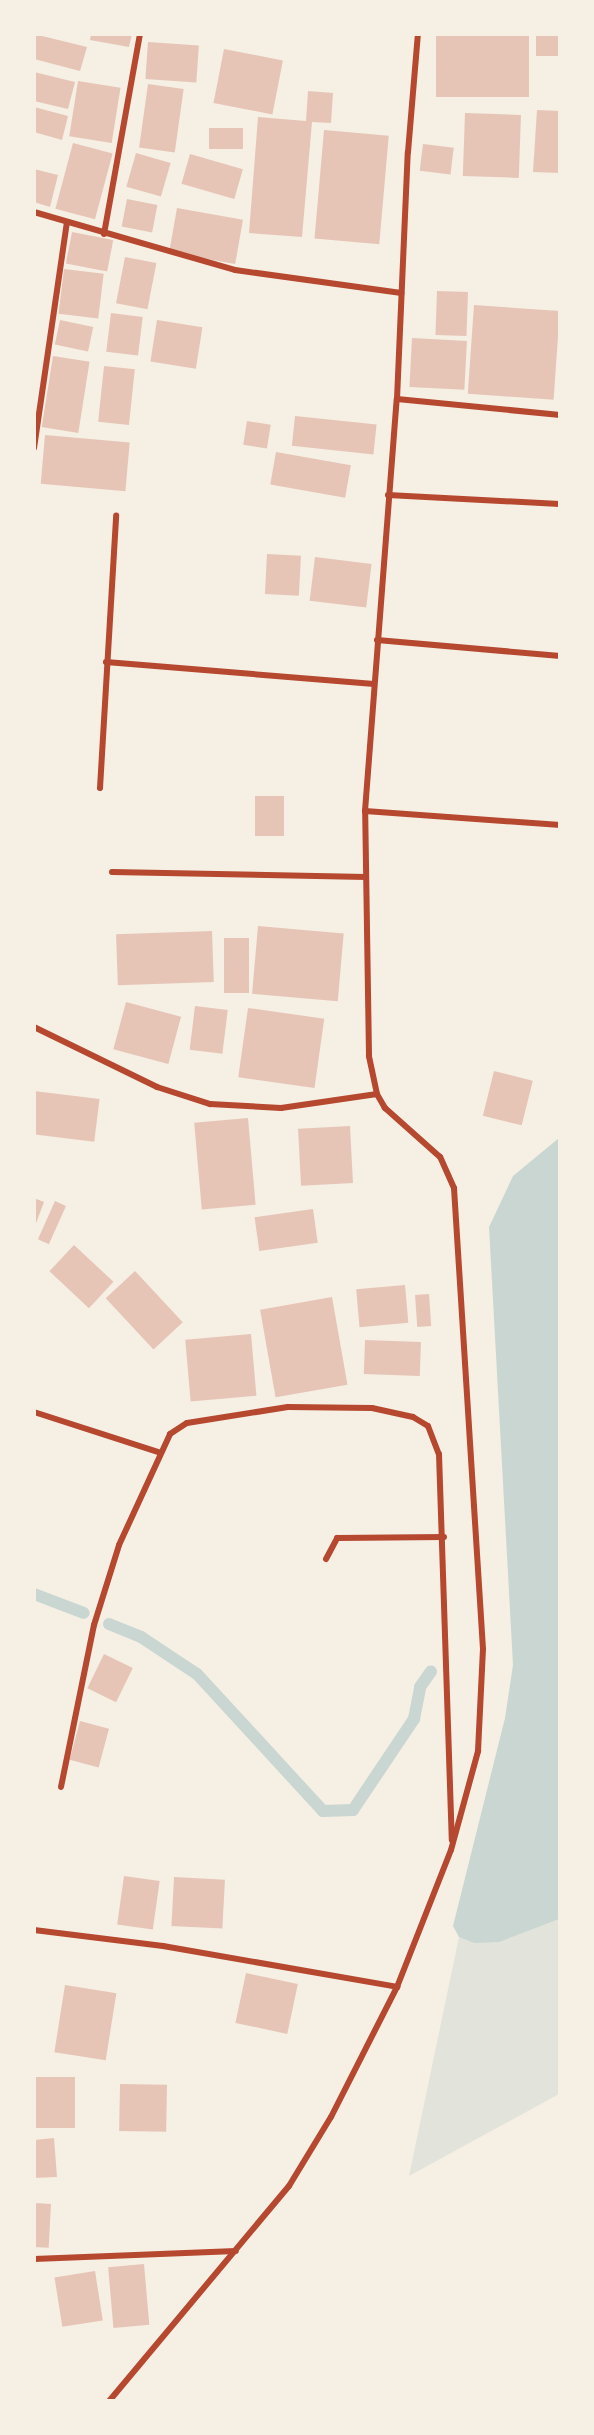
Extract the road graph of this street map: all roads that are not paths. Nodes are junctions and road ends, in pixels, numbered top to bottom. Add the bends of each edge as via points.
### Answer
1 (140, 34) edge
2 (417, 34) edge
3 (34, 212) edge
4 (67, 223) junction
5 (104, 234) junction
6 (401, 292) junction
7 (397, 399) junction
8 (560, 415) edge
9 (34, 448) edge
10 (388, 495) junction
11 (560, 504) edge
12 (116, 515) dead end
13 (377, 640) junction
14 (560, 656) edge
15 (106, 662) junction
16 (374, 684) junction
17 (100, 788) dead end
18 (365, 811) junction
19 (560, 825) edge
20 (112, 872) dead end
21 (366, 878) junction
22 (34, 1027) edge
23 (377, 1094) junction
24 (34, 1412) edge
25 (158, 1452) junction
26 (444, 1537) junction
27 (326, 1559) dead end
28 (61, 1787) dead end
29 (452, 1850) junction
30 (34, 1930) edge
31 (397, 1987) junction
32 (236, 2251) junction
33 (34, 2259) edge
34 (110, 2400) edge

1 - 5 street
2 - 6 street
3 - 4 street
4 - 5 street
4 - 9 street
5 - 6 street via 236,270
6 - 7 street
7 - 8 street
7 - 10 street
10 - 11 street
10 - 13 street
12 - 15 street
13 - 14 street
13 - 16 street
15 - 16 street
15 - 17 street
16 - 18 street
18 - 19 street
18 - 21 street
20 - 21 street
21 - 23 street via 369,1056
22 - 23 street via 147,1083 210,1104 281,1108
23 - 29 street via 394,1119 440,1156 454,1188 483,1649 481,1717 473,1770
24 - 25 street
25 - 26 street via 170,1434 187,1423 288,1407 338,1405 412,1417 433,1434 439,1454
25 - 28 street via 119,1545 94,1624
26 - 27 street via 337,1538
26 - 29 street
29 - 31 street
30 - 31 street via 162,1946
31 - 32 street via 364,2057 289,2186
32 - 33 street
32 - 34 street

